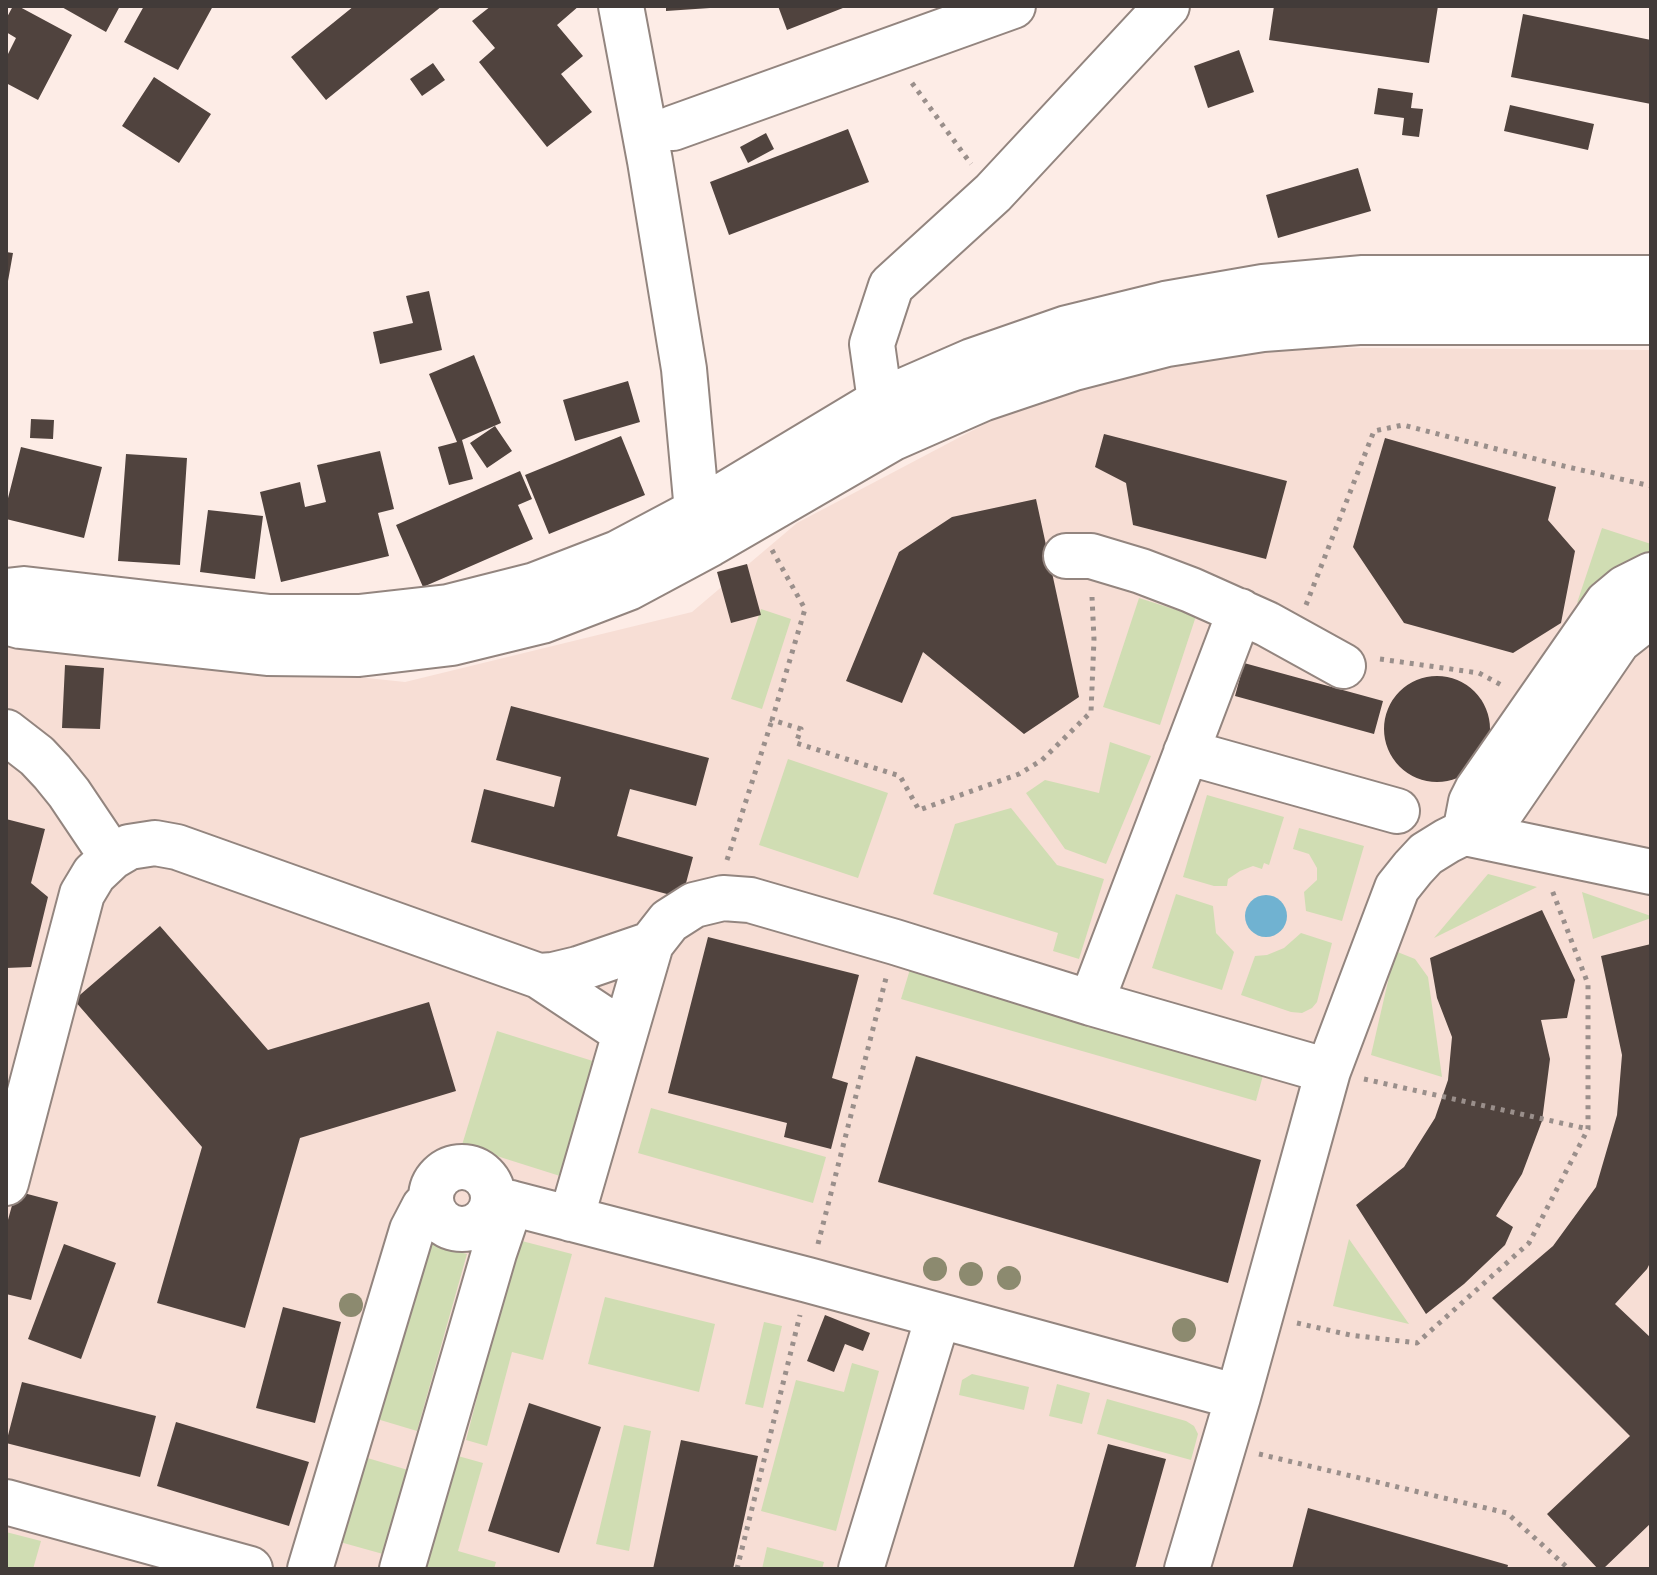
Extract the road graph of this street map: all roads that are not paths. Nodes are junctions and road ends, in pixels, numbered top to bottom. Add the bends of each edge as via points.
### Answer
1 (621, 6) edge
2 (1013, 6) edge
3 (1167, 6) edge
4 (673, 128) dead end
5 (1651, 278) edge
6 (1651, 322) edge
7 (887, 419) junction
8 (697, 511) junction
9 (1078, 556) road end
10 (1651, 575) edge
11 (6, 591) edge
12 (1240, 611) junction
13 (1651, 617) edge
14 (6, 622) edge
15 (1343, 666) road end
16 (6, 732) edge
17 (1186, 752) junction
18 (1397, 811) dead end
19 (1465, 833) junction
20 (112, 857) junction
21 (1651, 872) edge
22 (651, 944) junction
23 (539, 976) junction
24 (1091, 1003) junction
25 (625, 1033) junction
26 (1328, 1071) junction
27 (6, 1183) edge
28 (496, 1218) junction
29 (571, 1219) junction
30 (938, 1317) junction
31 (1238, 1397) junction
32 (6, 1502) edge
33 (250, 1569) edge
34 (310, 1569) edge
35 (402, 1569) edge
36 (861, 1569) edge
37 (1187, 1569) edge

1 - 8 street via 684,369
2 - 4 street
3 - 7 street via 993,193 891,286 872,344
5 - 7 street via 1363,278 1263,287 1165,304 1067,328 972,361
6 - 7 street via 1359,322 1249,331 1167,344 982,399
7 - 8 street
7 - 14 street via 710,544 628,588 542,621 452,643 359,654 267,653
8 - 11 street via 618,553 535,585 448,607 359,617 270,617
9 - 12 street via 1141,571
10 - 19 street via 1607,603 1477,790
12 - 15 street
12 - 17 street
13 - 19 street via 1618,641 1503,809
16 - 20 street via 52,772
17 - 18 street
17 - 24 street
19 - 21 street
19 - 26 street via 1426,854 1397,888
20 - 23 street via 129,847 155,843 177,847
20 - 27 street via 82,894
22 - 23 street
22 - 24 street via 669,921 694,905 723,898 750,900
22 - 25 street
23 - 25 street
24 - 26 street
25 - 29 street
26 - 31 street
28 - 29 street
28 - 34 street via 484,1175 459,1167 436,1180 431,1200 412,1230
28 - 35 street
29 - 30 street
30 - 31 street
30 - 36 street
31 - 37 street
32 - 33 street

